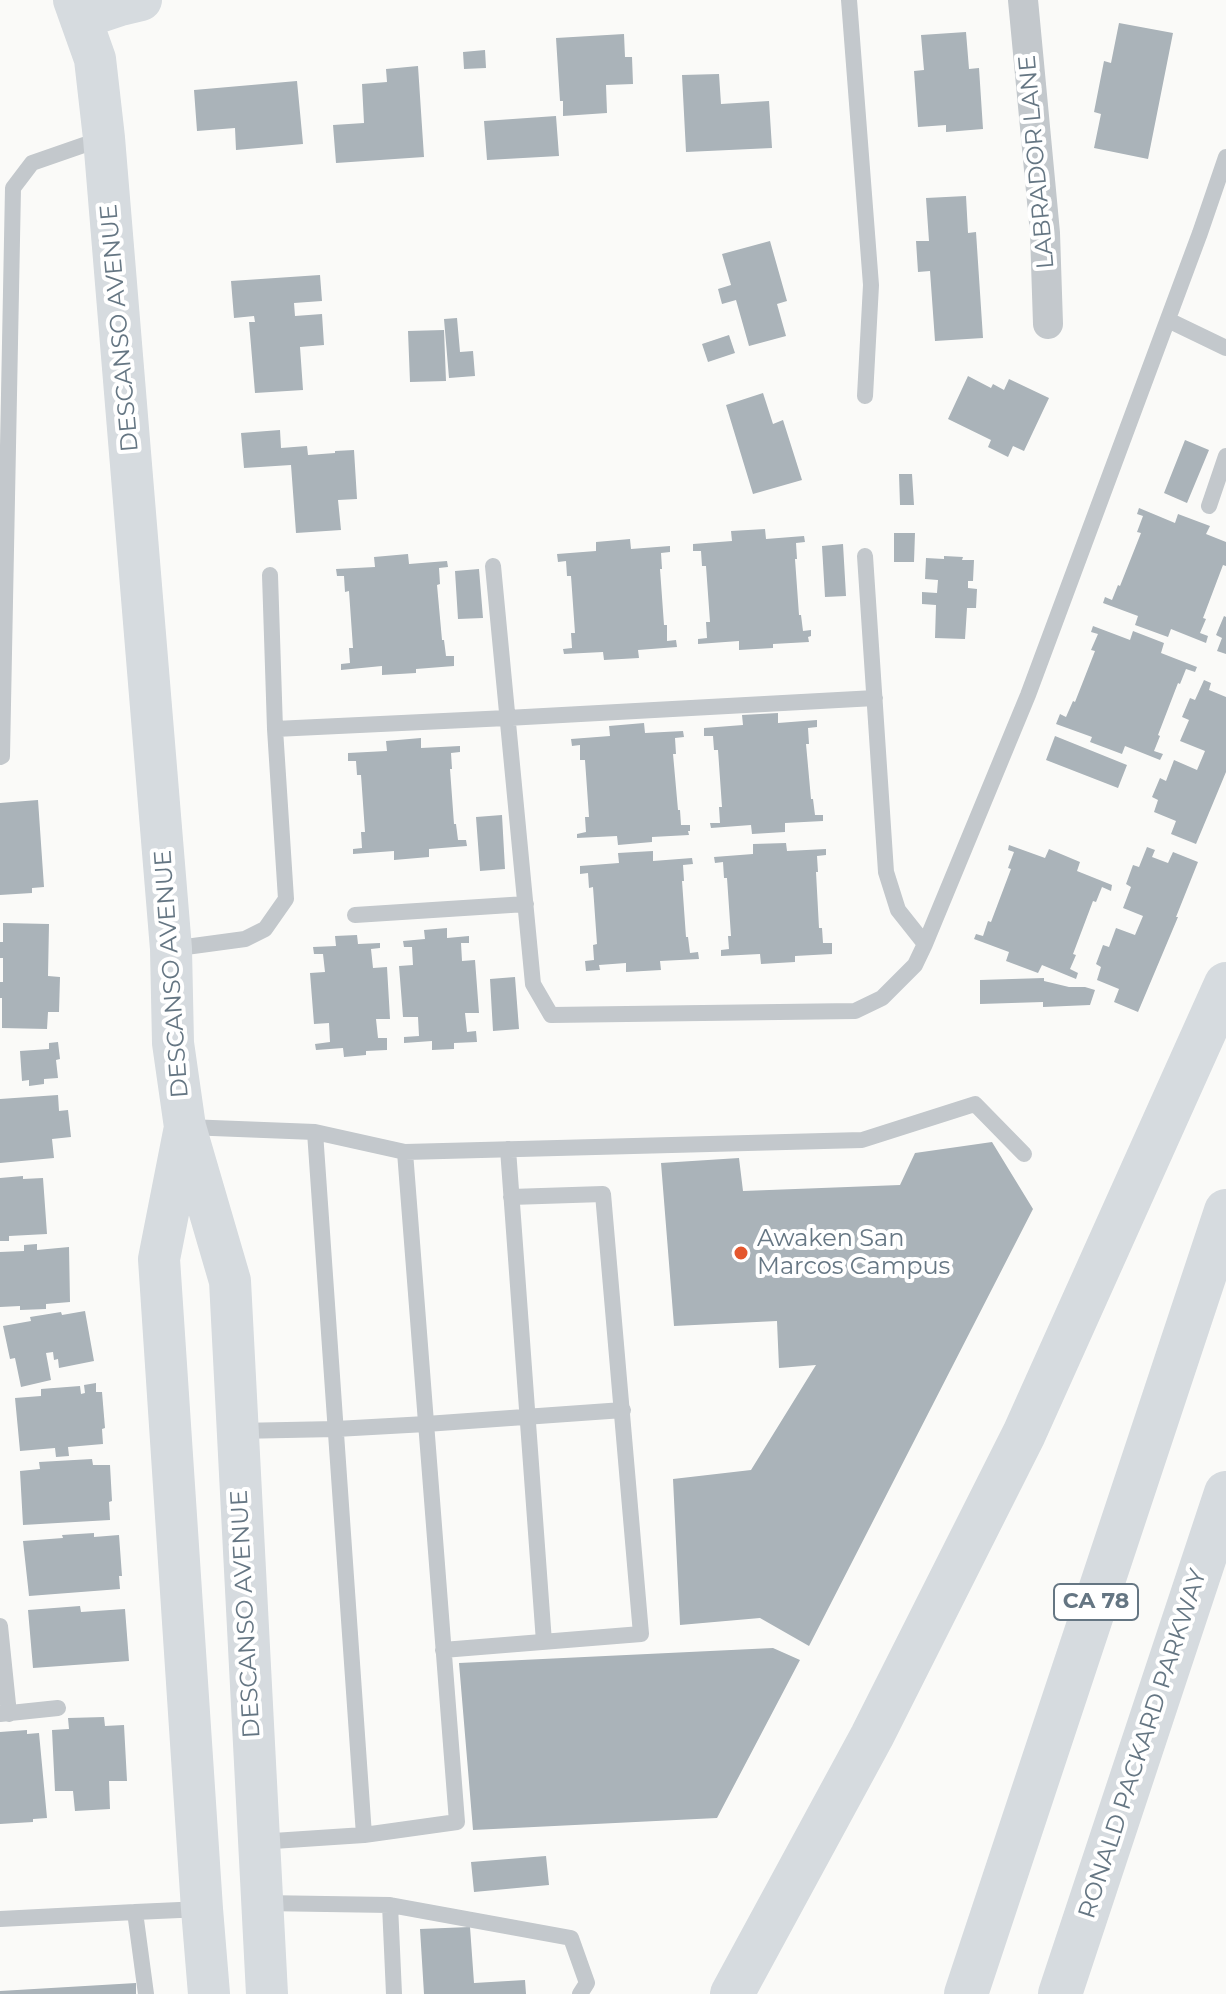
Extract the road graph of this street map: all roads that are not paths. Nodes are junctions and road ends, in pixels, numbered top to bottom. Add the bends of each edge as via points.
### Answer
1 (141, 0) edge
2 (849, 0) edge
3 (1023, 0) edge
4 (78, 9) edge
5 (104, 138) junction
6 (1226, 157) edge
7 (1168, 320) junction
8 (1048, 324) dead end
9 (1226, 348) edge
10 (865, 396) dead end
11 (1226, 456) edge
12 (1209, 506) dead end
13 (865, 556) dead end
14 (493, 566) dead end
15 (270, 575) dead end
16 (875, 698) junction
17 (507, 718) junction
18 (275, 729) junction
19 (0, 757) edge
20 (526, 904) junction
21 (355, 915) dead end
22 (925, 944) junction
23 (171, 949) junction
24 (1226, 984) edge
25 (185, 1127) junction
26 (315, 1132) junction
27 (508, 1149) junction
28 (405, 1152) junction
29 (1024, 1154) dead end
30 (511, 1197) junction
31 (1226, 1211) edge
32 (623, 1410) junction
33 (527, 1418) junction
34 (426, 1424) junction
35 (336, 1429) junction
36 (237, 1431) junction
37 (1226, 1493) edge
38 (0, 1626) edge
39 (544, 1642) junction
40 (443, 1650) junction
41 (58, 1708) dead end
42 (4, 1714) edge
43 (364, 1835) junction
44 (258, 1842) junction
45 (261, 1903) junction
46 (390, 1905) junction
47 (202, 1909) junction
48 (135, 1912) junction
49 (0, 1919) edge
50 (146, 1994) edge
51 (209, 1994) edge
52 (267, 1994) edge
53 (394, 1994) edge
54 (580, 1994) edge
55 (732, 1994) edge
56 (966, 1994) edge
57 (1060, 1994) edge

1 - 4 street
2 - 10 lane via 871,285
3 - 8 street, LABRADOR LANE via 1045,233
4 - 5 street, DESCANSO AVENUE via 95,59
5 - 19 lane via 32,163 13,188
5 - 23 street, DESCANSO AVENUE
6 - 7 lane
7 - 9 lane
7 - 22 lane via 1028,695
11 - 12 lane
13 - 16 lane
14 - 17 lane
15 - 18 lane
16 - 17 lane
16 - 22 lane via 886,872 898,910
17 - 18 lane
17 - 20 lane
18 - 23 lane via 286,899 265,929 245,939
20 - 21 lane
20 - 22 lane via 533,984 551,1015 855,1011 882,998 915,965
23 - 25 street, DESCANSO AVENUE via 173,1043
24 - 55 highway via 1024,1434 872,1736
25 - 26 lane
25 - 36 street, DESCANSO AVENUE via 230,1281
25 - 47 street via 159,1259
26 - 28 lane
26 - 35 lane
27 - 28 lane
27 - 29 lane via 862,1140 975,1104
27 - 30 lane
28 - 34 lane
30 - 32 lane via 603,1194
30 - 33 lane
31 - 56 highway, CA 78
32 - 33 lane
32 - 39 lane via 641,1634
33 - 34 lane
33 - 39 lane
34 - 35 lane
34 - 40 lane
35 - 36 lane
35 - 43 lane
36 - 44 street, DESCANSO AVENUE
37 - 57 highway, RONALD PACKARD PARKWAY
38 - 42 lane
39 - 40 lane
40 - 43 lane via 457,1822
41 - 42 lane
43 - 44 lane
44 - 45 street, DESCANSO AVENUE
45 - 46 lane
45 - 52 street, DESCANSO AVENUE
46 - 53 lane
46 - 54 lane via 571,1938 587,1983
47 - 48 lane
47 - 51 street
48 - 49 lane
48 - 50 lane

